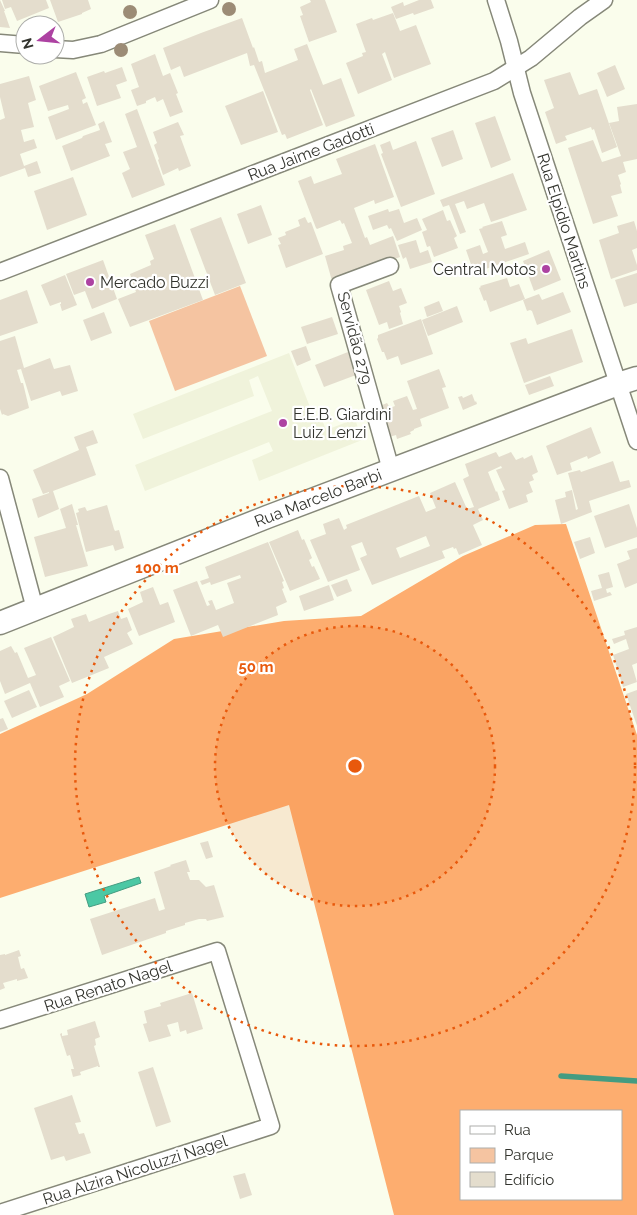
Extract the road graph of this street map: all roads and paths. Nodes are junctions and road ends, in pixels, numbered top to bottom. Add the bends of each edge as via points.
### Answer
1 (210, 0) edge
2 (496, 0) edge
3 (604, 0) edge
4 (0, 43) edge
5 (15, 44) edge
6 (65, 49) edge
7 (516, 68) junction
8 (390, 266) dead end
9 (0, 272) edge
10 (627, 381) edge
11 (637, 441) edge
12 (392, 470) junction
13 (0, 478) edge
14 (36, 609) junction
15 (0, 623) edge
16 (0, 1020) edge
17 (271, 1126) joint
18 (0, 1213) edge

1 - 6 street via 101,44
2 - 7 street, Rua Elpidio Martins
3 - 7 street, Rua Jaime Gadotti
4 - 5 street
7 - 9 street, Rua Jaime Gadotti via 494,81
7 - 10 street, Rua Elpidio Martins via 522,93
8 - 12 street, Servidão 279 via 339,285
10 - 11 street, Rua Elpidio Martins
10 - 12 street, Rua Marcelo Barbi
12 - 14 street, Rua Marcelo Barbi
13 - 14 street
14 - 15 street, Rua Marcelo Barbi
16 - 17 street, Rua Renato Nagel via 217,951
17 - 18 street, Rua Alzira Nicoluzzi Nagel

